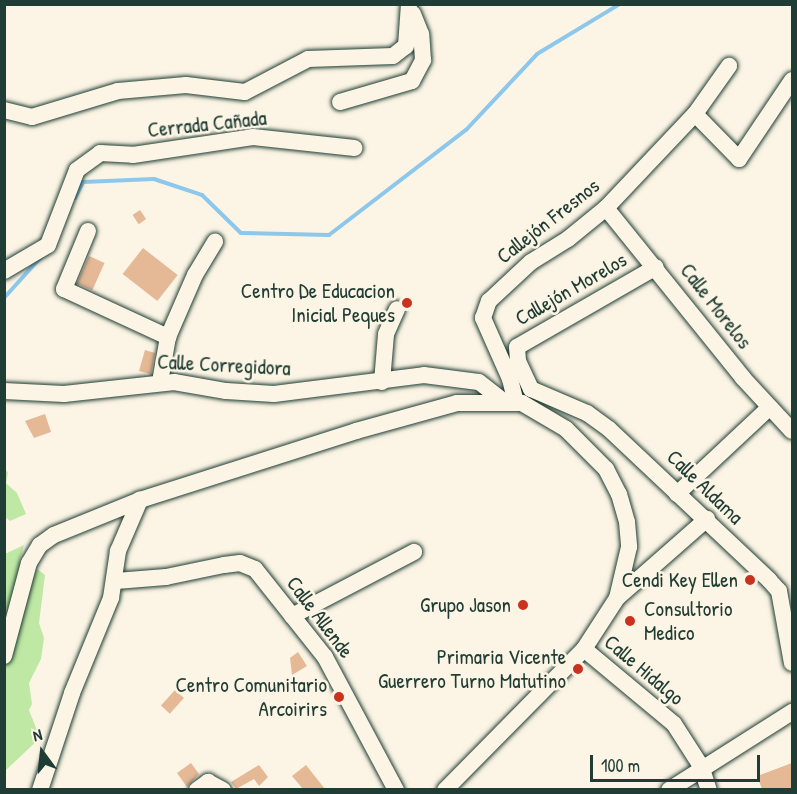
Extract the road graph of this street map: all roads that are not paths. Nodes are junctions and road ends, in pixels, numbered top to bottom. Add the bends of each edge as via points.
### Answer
1 (409, 6) edge
2 (729, 66) dead end
3 (792, 80) edge
4 (340, 102) dead end
5 (4, 110) edge
6 (695, 114) junction
7 (354, 148) dead end
8 (606, 208) junction
9 (88, 231) dead end
10 (215, 242) dead end
11 (656, 267) junction
12 (4, 271) edge
13 (397, 309) dead end
14 (168, 337) junction
15 (160, 382) junction
16 (382, 382) junction
17 (4, 391) edge
18 (519, 400) junction
19 (769, 408) junction
20 (792, 430) edge
21 (677, 494) junction
22 (140, 501) junction
23 (706, 519) junction
24 (414, 552) dead end
25 (116, 581) junction
26 (785, 588) edge
27 (617, 598) junction
28 (292, 616) junction
29 (584, 649) junction
30 (4, 656) edge
31 (792, 663) edge
32 (792, 712) edge
33 (701, 766) junction
34 (40, 789) edge
35 (197, 789) edge
36 (223, 789) edge
37 (396, 789) edge
38 (445, 789) edge
39 (669, 789) edge
40 (709, 789) edge

1 - 4 street via 421,34 423,60 412,81
1 - 5 street via 406,46 393,56 308,59 245,92 186,85 100,95 32,117
2 - 6 street, Callejón Fresnos
3 - 6 street via 739,159
6 - 8 street, Callejón Fresnos
7 - 12 street, Cerrada Cañada via 253,137 133,155 100,153 77,170 48,245
8 - 11 street, Calle Morelos
8 - 18 street, Callejón Fresnos via 504,283 485,308 483,318
9 - 14 street via 64,289
10 - 14 street via 195,275
11 - 18 street, Callejón Morelos via 517,347
11 - 19 street, Calle Morelos
13 - 16 street via 386,334
14 - 15 street
15 - 16 street, Calle Corregidora via 274,394
15 - 17 street, Calle Corregidora via 64,394
16 - 18 street, Calle Corregidora via 450,376 479,382
18 - 21 street, Calle Aldama via 587,413 633,449
18 - 22 street via 458,404 420,413
18 - 27 street via 566,429 606,469 619,494 628,547
19 - 20 street, Calle Morelos
19 - 21 street
21 - 23 street, Calle Aldama
22 - 25 street via 118,551
22 - 30 street via 87,519 40,545 28,563
23 - 26 street, Calle Aldama
23 - 27 street
24 - 28 street
25 - 28 street, Calle Allende via 240,564 255,569
25 - 34 street
26 - 31 street, Calle Aldama
27 - 29 street
28 - 37 street, Calle Allende via 325,657
29 - 33 street, Calle Hidalgo via 655,705 674,724
29 - 38 street
32 - 33 street
33 - 39 street
33 - 40 street, Calle Hidalgo
35 - 36 street via 208,782

